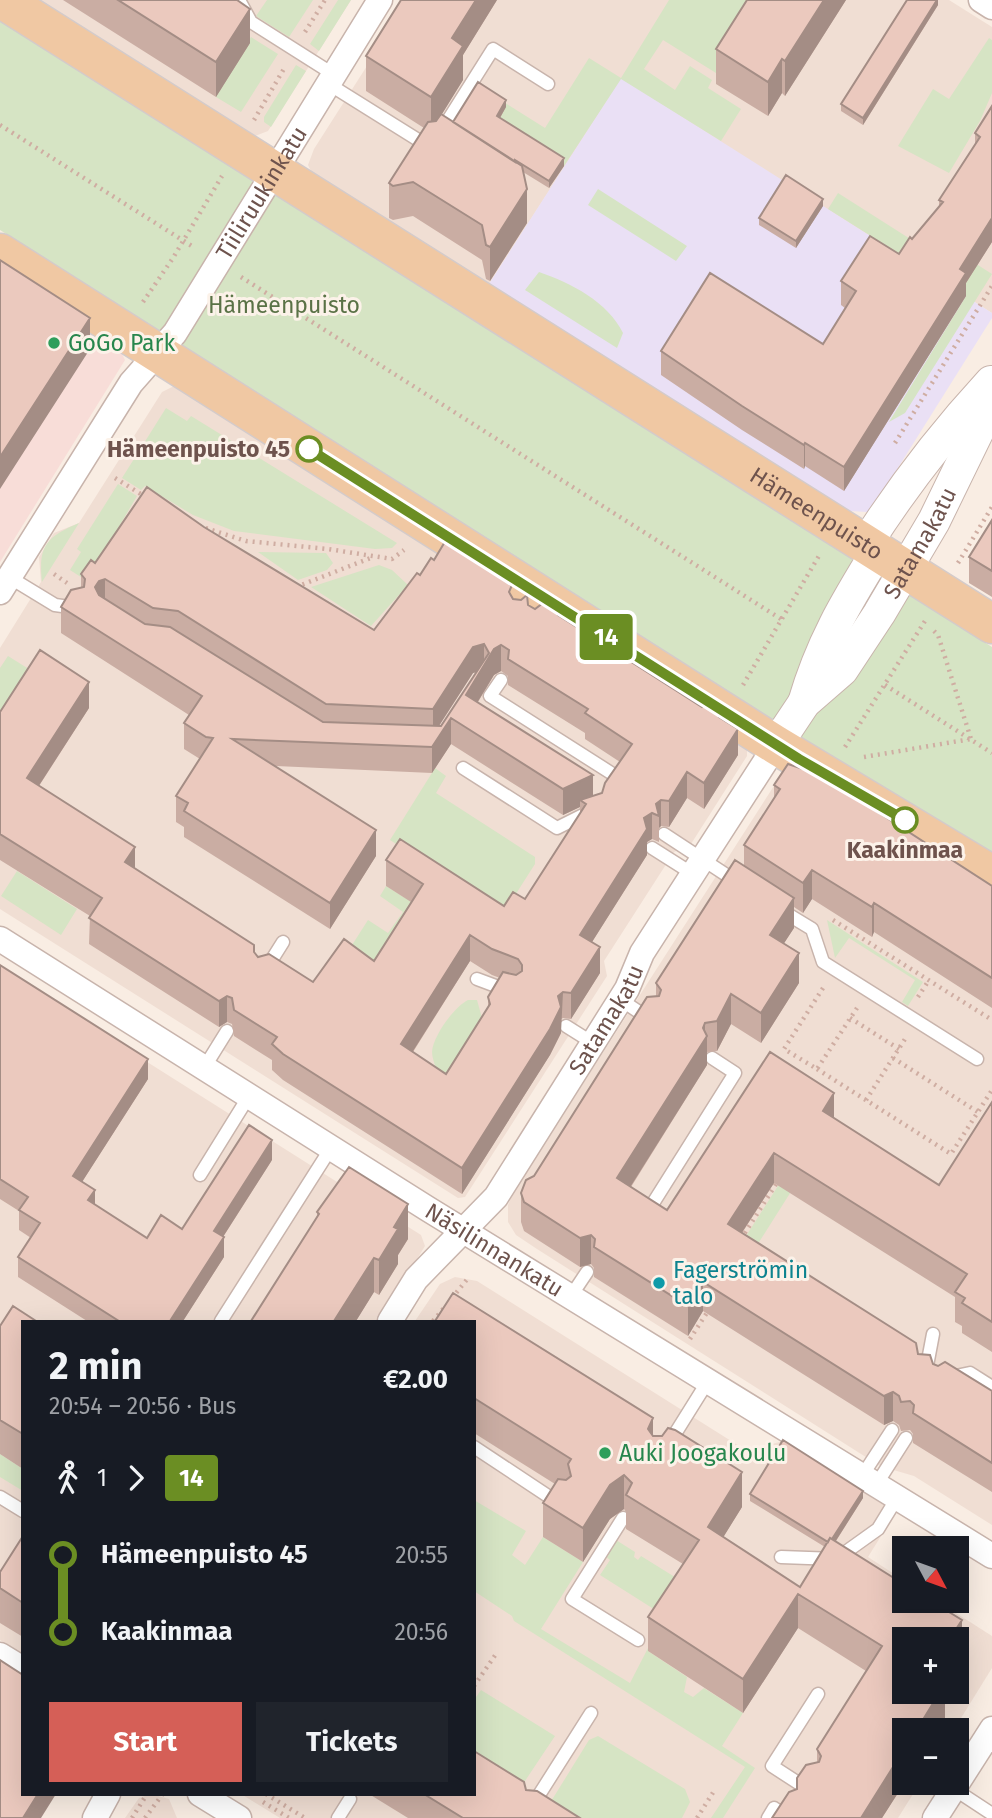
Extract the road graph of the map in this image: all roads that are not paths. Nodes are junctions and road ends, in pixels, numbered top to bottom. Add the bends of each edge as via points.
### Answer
1 (3, 0) edge
2 (239, 0) edge
3 (380, 0) edge
4 (981, 0) edge
5 (992, 7) edge
6 (330, 78) junction
7 (548, 84) dead end
8 (274, 171) junction
9 (0, 253) edge
10 (158, 353) junction
11 (992, 381) edge
12 (992, 402) edge
13 (883, 555) junction
14 (5, 584) edge
15 (77, 608) edge
16 (992, 624) edge
17 (501, 680) dead end
18 (776, 745) junction
19 (463, 768) dead end
20 (611, 773) edge
21 (597, 812) edge
22 (664, 834) dead end
23 (652, 848) dead end
24 (698, 866) junction
25 (992, 875) edge
26 (746, 888) edge
27 (766, 900) edge
28 (0, 939) edge
29 (283, 942) dead end
30 (262, 975) edge
31 (477, 979) dead end
32 (514, 993) edge
33 (621, 1000) junction
34 (652, 1020) edge
35 (566, 1026) dead end
36 (227, 1031) dead end
37 (593, 1043) junction
38 (712, 1058) dead end
39 (977, 1059) dead end
40 (204, 1068) junction
41 (249, 1096) junction
42 (331, 1148) junction
43 (200, 1175) dead end
44 (650, 1208) edge
45 (464, 1230) junction
46 (587, 1272) dead end
47 (571, 1296) junction
48 (222, 1320) edge
49 (391, 1320) edge
50 (933, 1334) dead end
51 (924, 1378) edge
52 (708, 1381) junction
53 (938, 1387) edge
54 (992, 1387) edge
55 (892, 1430) dead end
56 (906, 1438) dead end
57 (476, 1448) edge
58 (664, 1451) edge
59 (879, 1486) junction
60 (0, 1497) edge
61 (563, 1506) edge
62 (21, 1510) edge
63 (623, 1518) dead end
64 (992, 1556) edge
65 (781, 1557) dead end
66 (638, 1640) dead end
67 (0, 1655) edge
68 (21, 1668) edge
69 (818, 1694) dead end
70 (591, 1713) dead end
71 (989, 1742) edge
72 (969, 1769) edge
73 (812, 1791) edge
74 (950, 1795) edge
75 (963, 1795) edge
76 (107, 1796) edge
77 (204, 1796) edge
78 (350, 1799) dead end
79 (992, 1814) edge
80 (95, 1818) edge
81 (239, 1818) edge
82 (338, 1818) edge
83 (532, 1818) edge
84 (768, 1818) edge
85 (790, 1818) edge
86 (935, 1818) edge

1 - 8 main road, Hämeenpuisto
2 - 6 lane via 251,22
3 - 6 street, Tiiliruukinkatu
4 - 5 street
6 - 7 lane via 431,148 443,141 493,49
6 - 8 street, Tiiliruukinkatu
8 - 10 street, Tiiliruukinkatu
8 - 13 main road, Hämeenpuisto
9 - 10 main road
10 - 14 street, Tiiliruukinkatu via 131,383
10 - 18 main road via 538,605
11 - 13 street, Satamakatu via 896,496
12 - 13 street, Satamakatu via 934,521
13 - 16 main road, Hämeenpuisto
13 - 18 street, Satamakatu via 842,670 803,703
14 - 15 lane via 55,605
17 - 20 lane via 491,696
18 - 24 street, Satamakatu
18 - 25 main road via 840,766
19 - 21 lane via 557,828
22 - 24 lane
23 - 24 lane
24 - 26 lane
24 - 33 street, Satamakatu via 642,953
27 - 39 lane via 812,929 822,962
28 - 40 street, Näsilinnankatu
29 - 30 lane
31 - 32 lane
33 - 34 lane
33 - 37 street, Satamakatu
35 - 37 lane
36 - 40 lane
37 - 45 street, Satamakatu via 496,1197
38 - 44 lane via 735,1073
40 - 41 street, Näsilinnankatu
41 - 42 street, Näsilinnankatu
41 - 43 lane
42 - 45 street, Näsilinnankatu
42 - 48 lane
45 - 47 street, Näsilinnankatu
45 - 49 street, Satamakatu via 416,1279
46 - 47 lane
47 - 52 street, Näsilinnankatu
50 - 51 lane
52 - 58 lane
52 - 59 street, Näsilinnankatu
53 - 54 lane via 943,1379 970,1373
55 - 59 lane
56 - 59 lane
57 - 61 lane
59 - 64 street, Näsilinnankatu
59 - 65 lane via 878,1529 836,1559
60 - 62 lane
63 - 66 lane via 572,1599
67 - 68 street
69 - 73 lane via 772,1766
70 - 83 lane via 539,1795
71 - 72 street
74 - 86 street
75 - 79 lane
76 - 80 street
77 - 81 street
78 - 82 lane
84 - 85 lane via 774,1808

